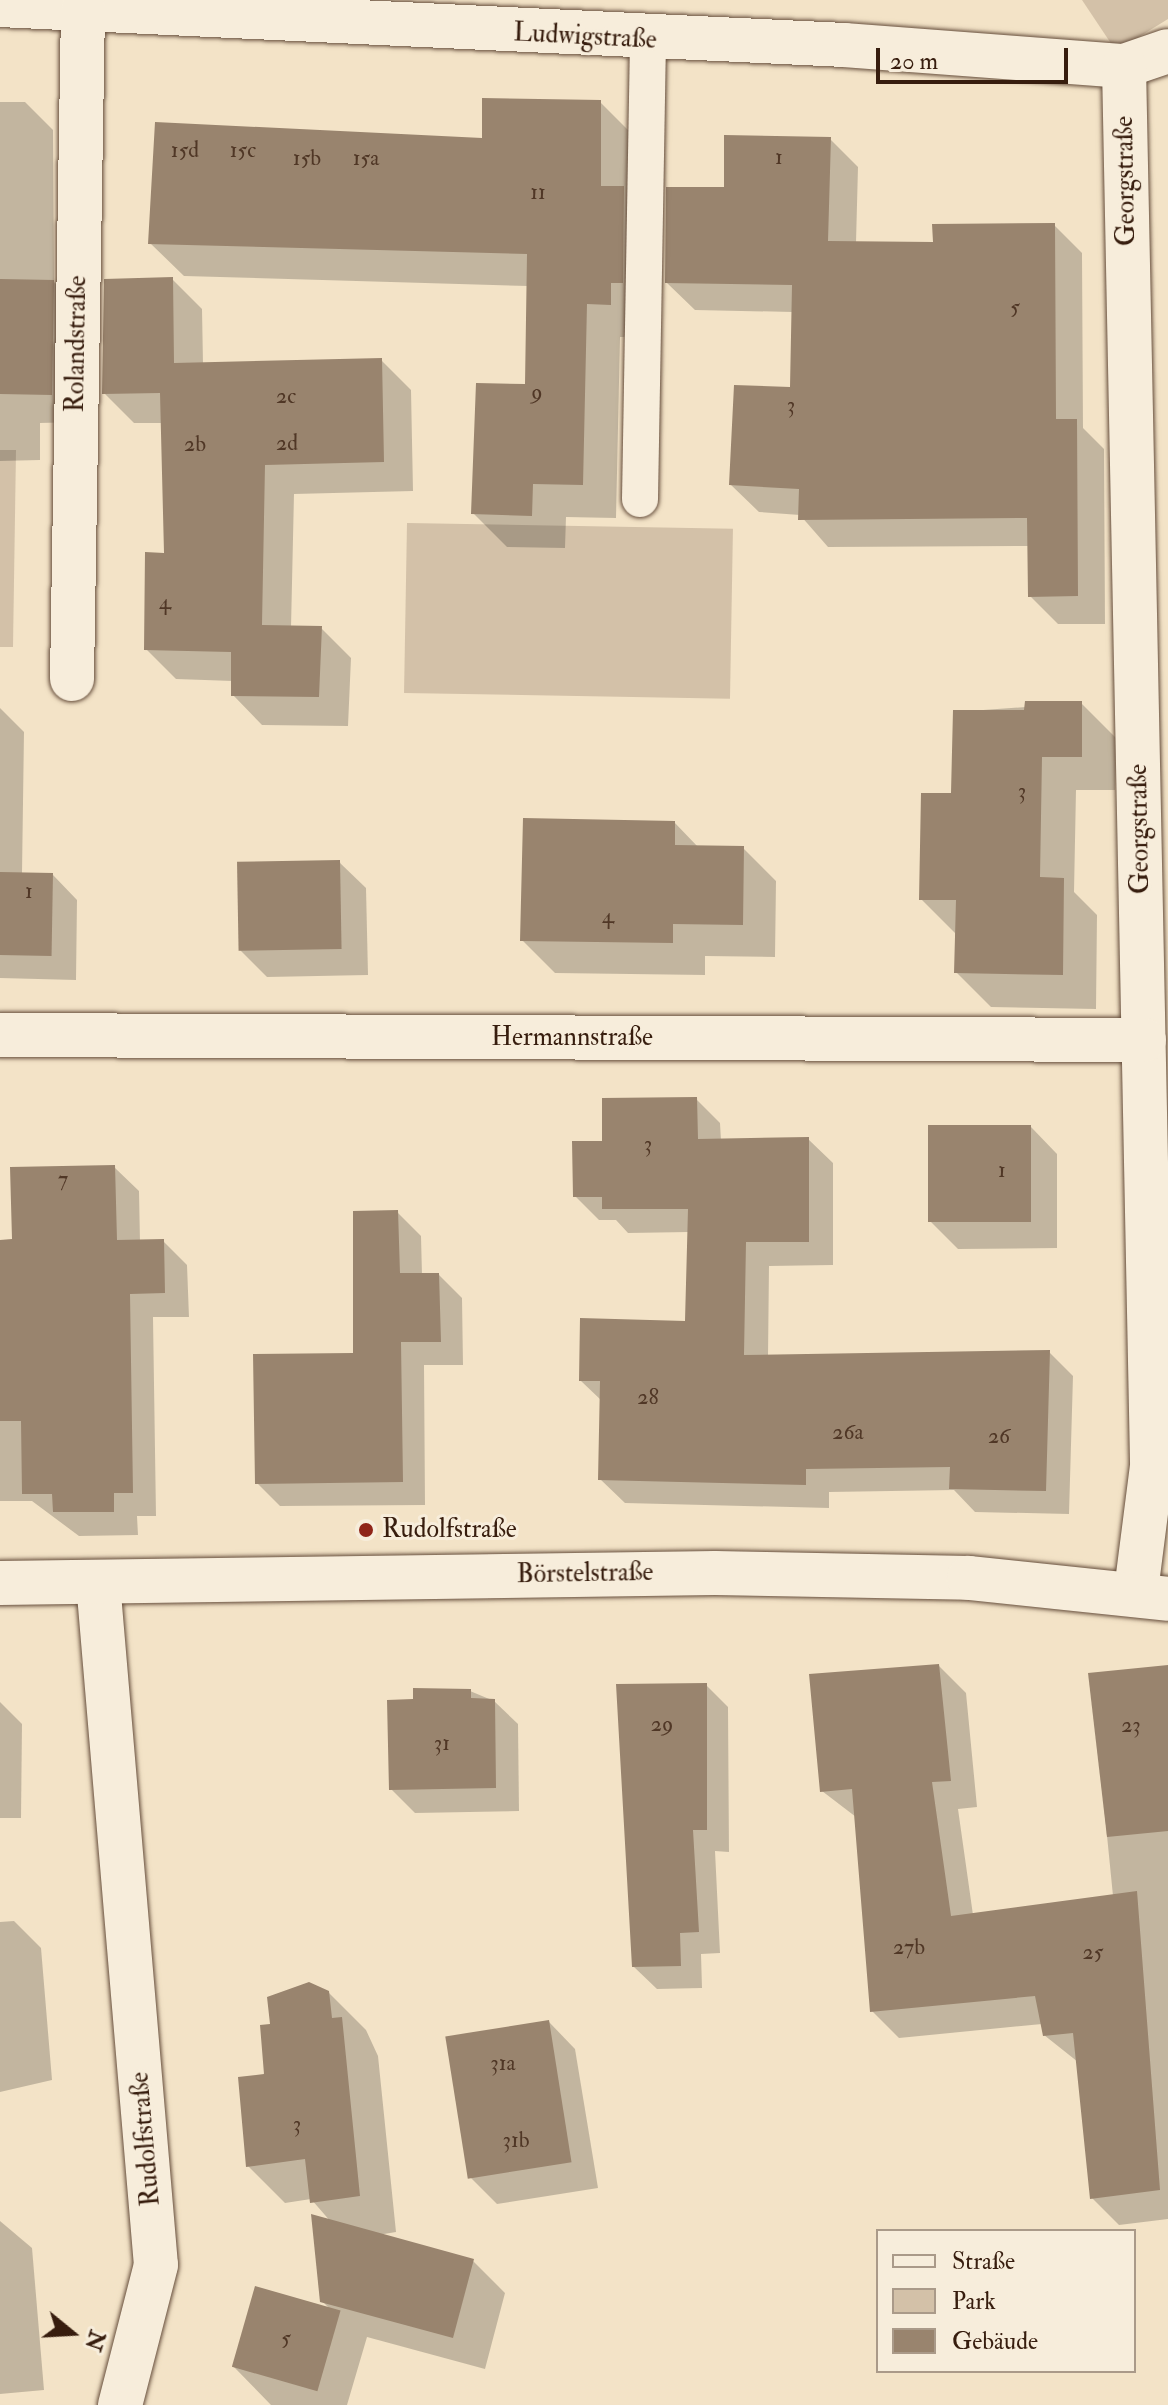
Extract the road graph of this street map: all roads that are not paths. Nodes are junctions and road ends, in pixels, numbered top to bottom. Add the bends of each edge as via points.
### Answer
1 (0, 5) edge
2 (83, 9) junction
3 (648, 41) junction
4 (1168, 51) edge
5 (1124, 66) junction
6 (640, 499) dead end
7 (72, 679) dead end
8 (0, 1035) edge
9 (1144, 1040) junction
10 (98, 1582) junction
11 (0, 1583) edge
12 (1152, 1595) edge
13 (120, 2405) edge

1 - 2 street, Ludwigstraße
2 - 3 street, Ludwigstraße
2 - 7 street, Rolandstraße
3 - 5 street, Ludwigstraße via 844,45
3 - 6 lane
4 - 5 street, Ludwigstraße
5 - 9 street, Georgstraße
8 - 9 street, Hermannstraße
9 - 12 street, Georgstraße
10 - 11 street, Börstelstraße
10 - 12 street, Börstelstraße via 715,1573 969,1578
10 - 13 street, Rudolfstraße via 156,2265

